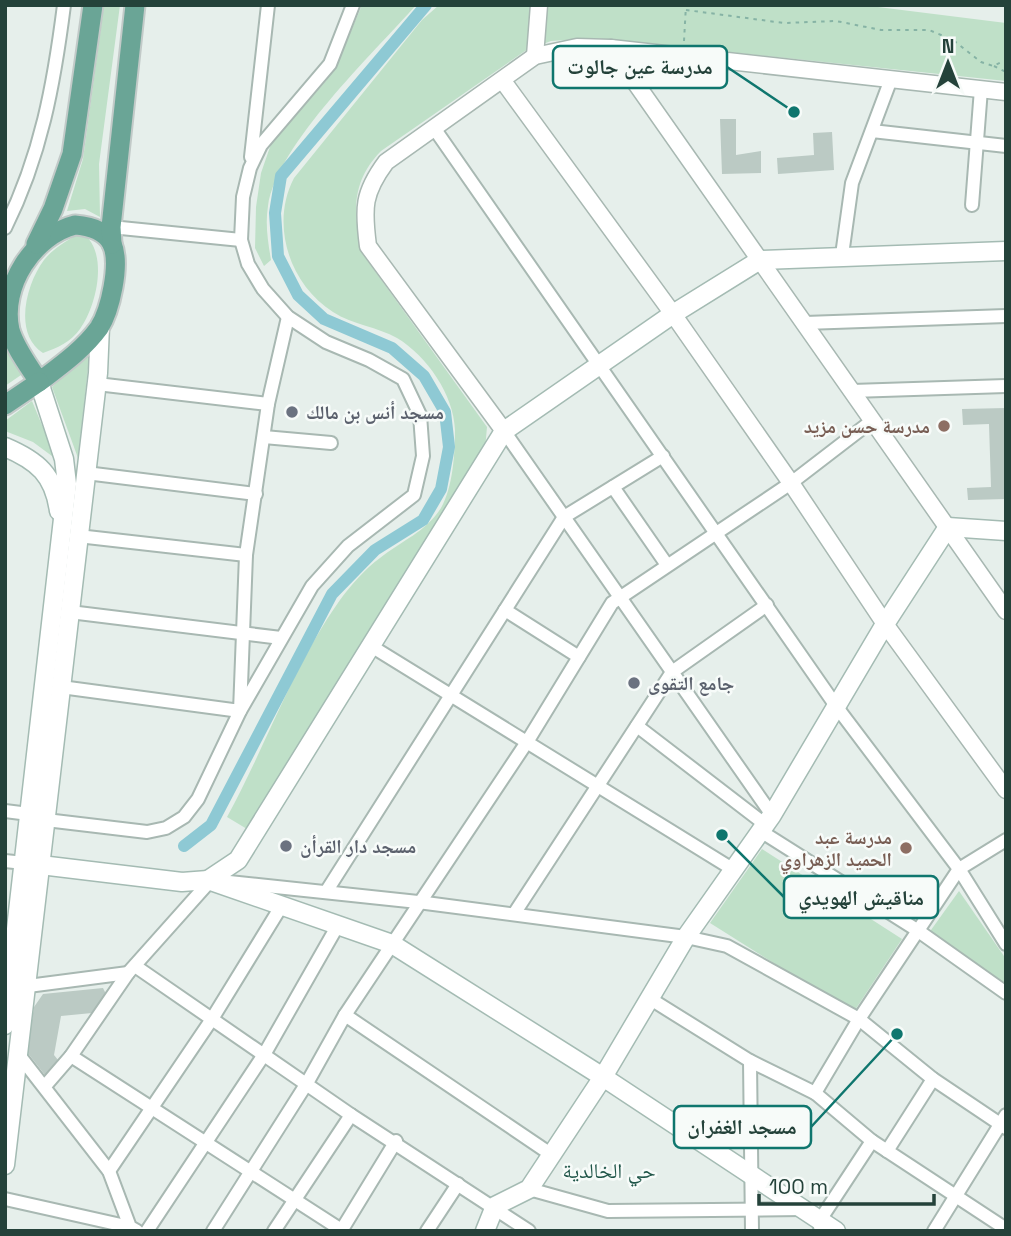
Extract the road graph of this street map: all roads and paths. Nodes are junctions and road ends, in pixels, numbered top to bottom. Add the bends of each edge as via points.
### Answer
1 (64, 5) edge
2 (93, 5) edge
3 (135, 5) edge
4 (268, 5) edge
5 (353, 5) edge
6 (539, 5) edge
7 (687, 5) edge
8 (686, 10) junction
9 (611, 48) junction
10 (683, 56) junction
11 (535, 57) junction
12 (1006, 60) edge
13 (993, 66) junction
14 (1006, 72) edge
15 (891, 79) junction
16 (503, 81) junction
17 (981, 89) junction
18 (1006, 92) edge
19 (434, 128) junction
20 (872, 131) junction
21 (977, 141) junction
22 (1006, 145) edge
23 (250, 168) junction
24 (972, 205) dead end
25 (5, 228) edge
26 (111, 235) junction
27 (241, 240) junction
28 (34, 248) junction
29 (1006, 251) edge
30 (842, 255) junction
31 (760, 260) junction
32 (7, 302) edge
33 (673, 314) junction
34 (1006, 316) edge
35 (288, 317) junction
36 (805, 323) junction
37 (100, 326) junction
38 (601, 366) junction
39 (39, 382) junction
40 (97, 384) junction
41 (1006, 386) edge
42 (852, 391) junction
43 (268, 404) junction
44 (5, 405) edge
45 (873, 420) junction
46 (504, 430) junction
47 (264, 437) junction
48 (331, 443) dead end
49 (5, 447) edge
50 (663, 456) junction
51 (86, 473) junction
52 (791, 483) junction
53 (612, 487) junction
54 (256, 494) junction
55 (564, 517) junction
56 (948, 527) junction
57 (715, 531) junction
58 (1006, 531) edge
59 (70, 533) junction
60 (246, 555) junction
61 (667, 565) junction
62 (621, 598) junction
63 (767, 605) junction
64 (505, 610) junction
65 (1005, 610) edge
66 (70, 612) junction
67 (885, 624) junction
68 (242, 633) junction
69 (281, 638) junction
70 (371, 646) junction
71 (579, 657) junction
72 (672, 672) junction
73 (61, 687) junction
74 (451, 694) junction
75 (836, 706) junction
76 (240, 711) junction
77 (638, 726) junction
78 (527, 742) junction
79 (598, 787) junction
80 (1006, 790) edge
81 (5, 811) edge
82 (29, 814) junction
83 (46, 820) junction
84 (766, 824) junction
85 (1006, 840) edge
86 (5, 861) edge
87 (33, 864) junction
88 (959, 869) junction
89 (734, 870) junction
90 (208, 880) junction
91 (326, 892) junction
92 (418, 902) junction
93 (282, 905) junction
94 (13, 909) edge
95 (514, 914) junction
96 (338, 925) junction
97 (917, 930) junction
98 (686, 937) junction
99 (392, 943) junction
100 (1006, 944) edge
101 (131, 970) junction
102 (14, 988) edge
103 (1006, 993) edge
104 (649, 998) junction
105 (345, 1015) junction
106 (212, 1019) junction
107 (859, 1019) junction
108 (5, 1025) edge
109 (265, 1053) junction
110 (19, 1055) junction
111 (71, 1056) junction
112 (751, 1061) junction
113 (603, 1077) junction
114 (933, 1079) junction
115 (307, 1083) junction
116 (45, 1086) junction
117 (815, 1093) junction
118 (153, 1108) junction
119 (351, 1115) junction
120 (1004, 1122) edge
121 (872, 1140) junction
122 (396, 1141) junction
123 (206, 1144) junction
124 (887, 1151) junction
125 (552, 1154) junction
126 (5, 1165) edge
127 (108, 1171) junction
128 (251, 1172) junction
129 (753, 1176) junction
130 (458, 1184) junction
131 (529, 1189) junction
132 (954, 1196) junction
133 (5, 1199) edge
134 (293, 1200) junction
135 (495, 1206) junction
136 (804, 1209) junction
137 (752, 1210) junction
138 (820, 1225) edge
139 (134, 1229) edge
140 (1006, 1229) edge
141 (342, 1230) edge
142 (147, 1231) edge
143 (214, 1231) edge
144 (274, 1231) edge
145 (427, 1231) edge
146 (485, 1231) edge
147 (529, 1231) edge
148 (752, 1231) edge
149 (836, 1231) edge
150 (934, 1231) edge

1 - 25 street via 39,148
2 - 28 main road via 72,154
3 - 26 main road
4 - 23 street
5 - 23 street via 330,64 261,145
6 - 11 street
7 - 8 path
8 - 10 path
8 - 13 path via 784,23 836,21 881,30 929,30
9 - 10 street
9 - 11 street via 577,47
9 - 31 street
10 - 15 street
11 - 16 street
12 - 13 path
13 - 14 path
15 - 17 street
15 - 20 street
16 - 19 street
16 - 33 street
17 - 18 street
17 - 21 street
19 - 38 street
19 - 46 street via 386,162 372,181 363,208 368,246
20 - 21 street
20 - 30 street via 852,183
21 - 22 street
21 - 24 street
23 - 27 street
26 - 27 street
26 - 28 main road via 75,225 49,235
26 - 37 main road via 113,284
27 - 35 street via 263,289
28 - 32 main road
29 - 30 main road
30 - 31 main road
31 - 33 main road
31 - 36 street
32 - 39 main road via 10,331
33 - 38 main road
33 - 52 street
34 - 36 street
35 - 43 street
35 - 69 street via 326,342 403,379 420,415 423,456 414,495 348,546 312,586
36 - 42 street
37 - 39 main road
37 - 40 main road
38 - 46 main road
38 - 50 street
39 - 44 main road
39 - 59 main road via 67,472
40 - 43 street
40 - 51 main road
41 - 42 street
42 - 45 street
43 - 47 street
45 - 52 street
45 - 56 street
46 - 55 street
46 - 70 main road
47 - 48 street
47 - 54 street
49 - 59 main road via 45,469
50 - 53 street
50 - 57 street
51 - 54 street
51 - 59 main road
52 - 57 street
52 - 67 street
53 - 55 street
53 - 61 street
54 - 60 street
55 - 62 street
55 - 64 street
56 - 58 main road
56 - 65 street
56 - 67 main road
57 - 61 street
57 - 63 street
59 - 60 street
59 - 66 main road
59 - 82 main road
60 - 68 street
61 - 62 street
62 - 71 street via 612,603
62 - 72 street
63 - 72 street
63 - 75 street
64 - 71 street
64 - 74 street
66 - 68 street
66 - 73 main road
67 - 75 main road
67 - 80 street
68 - 69 street
68 - 76 street
69 - 76 street
70 - 74 street
70 - 90 main road via 238,860
71 - 78 street
72 - 77 street
72 - 84 street
73 - 76 street
73 - 83 main road
74 - 78 street
74 - 91 street
75 - 84 main road
75 - 88 street
76 - 83 street via 198,799 184,817 166,828 147,832
77 - 79 street
77 - 84 street
78 - 79 street
78 - 92 street
79 - 89 street
79 - 95 street
81 - 82 street
82 - 87 main road
83 - 87 main road
84 - 89 main road
84 - 97 street
85 - 88 street
86 - 87 street
87 - 90 main road via 182,882
87 - 94 main road
87 - 102 main road
88 - 97 street
88 - 100 street
89 - 98 main road
90 - 91 street
90 - 93 main road
90 - 101 street
91 - 92 street
92 - 95 street
92 - 99 street
93 - 96 main road
93 - 106 street
94 - 102 main road
95 - 98 street
96 - 99 main road
96 - 109 street
97 - 103 street
97 - 107 street
98 - 104 main road
98 - 107 street via 727,946
99 - 105 street
99 - 113 main road
101 - 102 street
101 - 106 street
101 - 111 street
102 - 108 main road
102 - 110 main road
104 - 112 street
104 - 113 main road
105 - 115 street
105 - 125 street
106 - 109 street
106 - 118 street
107 - 114 street
107 - 117 street
109 - 115 street
109 - 123 street
110 - 116 street
110 - 126 main road
111 - 116 street
111 - 118 street
112 - 117 street
112 - 129 street
113 - 125 main road
113 - 129 main road
114 - 120 street
114 - 124 street
115 - 119 street
115 - 128 street
116 - 127 street
117 - 121 street
118 - 123 street
118 - 127 street
119 - 122 street
119 - 134 street
120 - 132 street
121 - 124 street
121 - 138 street
122 - 130 street
122 - 141 street
123 - 128 street
123 - 142 street
124 - 132 street
125 - 131 main road
127 - 139 street
128 - 134 street
128 - 143 street
129 - 136 main road
129 - 137 street
130 - 135 street
130 - 145 street
131 - 135 main road
131 - 137 street via 608,1211
132 - 140 street
132 - 150 street
133 - 139 street
134 - 141 street
134 - 144 street
135 - 146 main road
135 - 147 street
136 - 137 street
136 - 138 main road
137 - 148 street
138 - 149 main road

